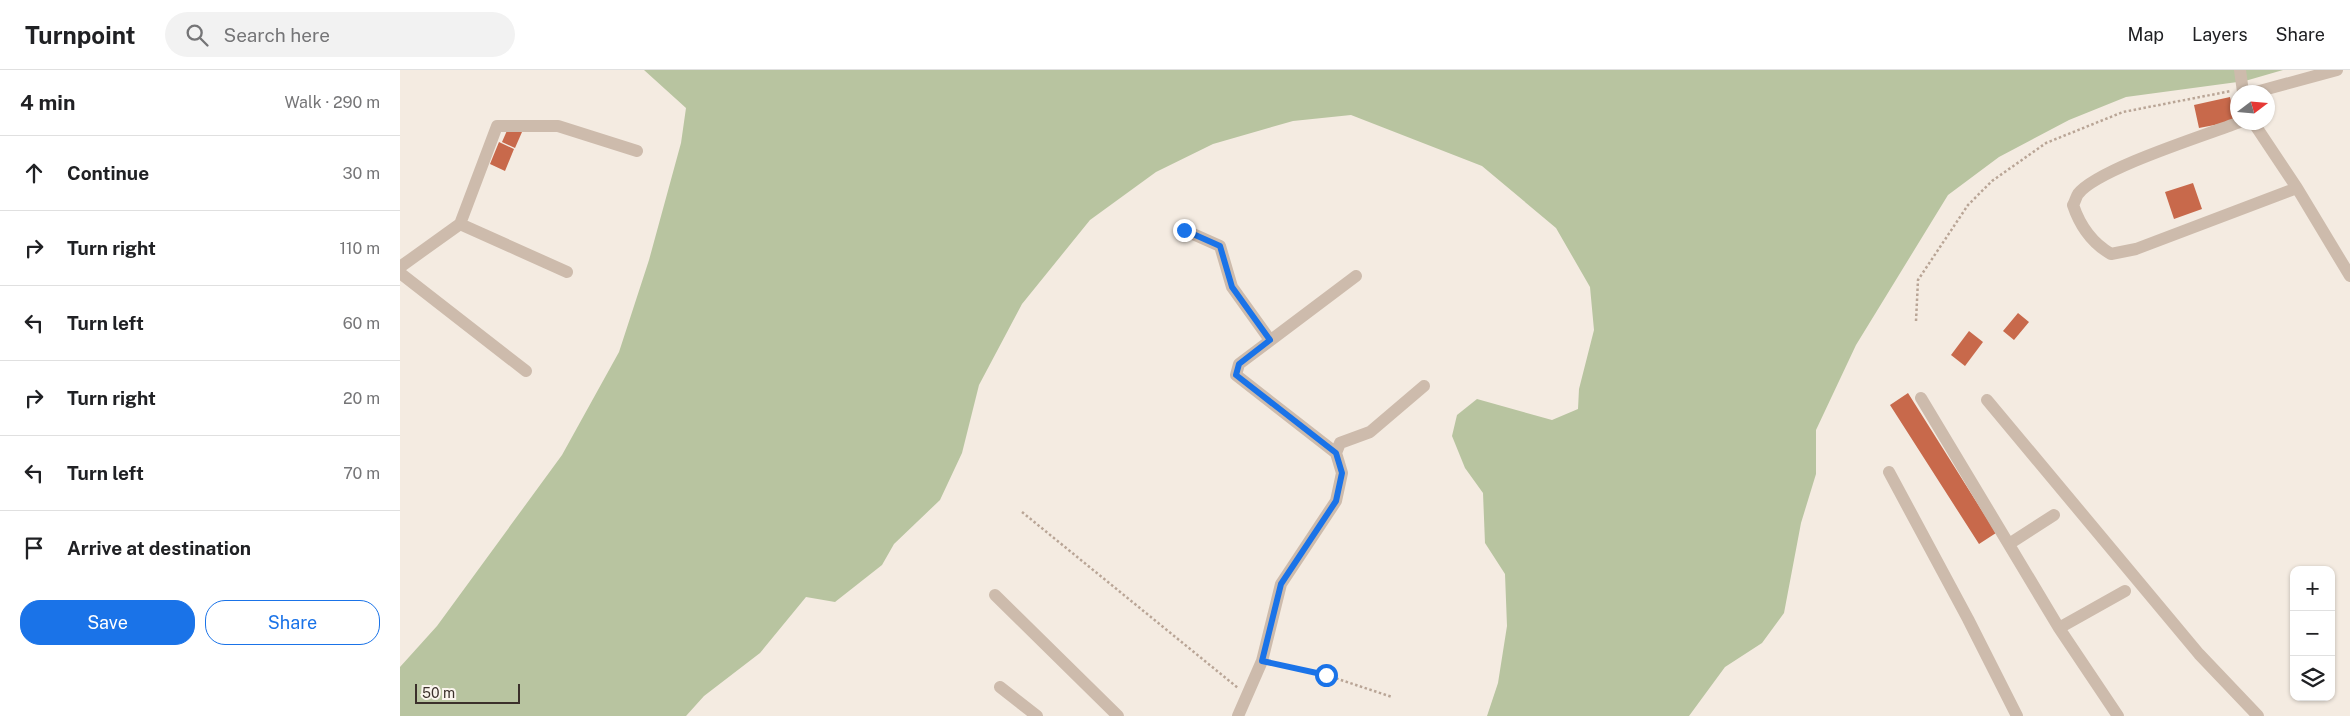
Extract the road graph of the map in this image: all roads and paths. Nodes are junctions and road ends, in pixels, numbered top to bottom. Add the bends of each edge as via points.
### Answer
1 (2240, 70) edge
2 (2337, 70) edge
3 (2242, 85) edge
4 (2275, 87) edge
5 (2230, 93) edge
6 (2230, 126) edge
7 (2258, 130) edge
8 (637, 150) dead end
9 (2297, 188) junction
10 (460, 224) junction
11 (1184, 230) dead end
12 (400, 267) edge
13 (567, 272) dead end
14 (400, 273) edge
15 (1356, 276) dead end
16 (2350, 276) edge
17 (1916, 321) dead end
18 (1270, 340) junction
19 (526, 371) dead end
20 (1424, 386) dead end
21 (1921, 398) dead end
22 (1987, 400) dead end
23 (1336, 453) junction
24 (1889, 472) dead end
25 (1022, 512) dead end
26 (2054, 515) dead end
27 (2009, 544) junction
28 (2125, 591) dead end
29 (995, 595) dead end
30 (2059, 628) junction
31 (1262, 661) junction
32 (1000, 687) dead end
33 (1248, 696) junction
34 (1392, 697) dead end
35 (1037, 716) edge
36 (1118, 716) edge
37 (1238, 716) edge
38 (2017, 716) edge
39 (2118, 716) edge
40 (2258, 716) edge

1 - 3 street
2 - 4 street
5 - 17 path via 2122,112 2046,142 1992,181 1968,204 1918,280
6 - 9 street via 2122,167 2092,183 2078,194 2073,205 2079,222 2094,242 2112,254
7 - 9 street
8 - 10 street via 558,126 497,126
9 - 16 street
10 - 12 street
10 - 13 street
11 - 18 street via 1220,246 1232,287
14 - 19 street
15 - 18 street
18 - 23 street via 1239,364 1236,375
20 - 23 street via 1370,432 1340,444
21 - 27 street
22 - 40 street via 2199,654
23 - 31 street via 1342,473 1336,501 1281,584
24 - 38 street
25 - 33 path
26 - 27 street
27 - 30 street
28 - 30 street
29 - 36 street
30 - 39 street
31 - 33 street
31 - 34 path via 1326,675
32 - 35 street
33 - 37 street

